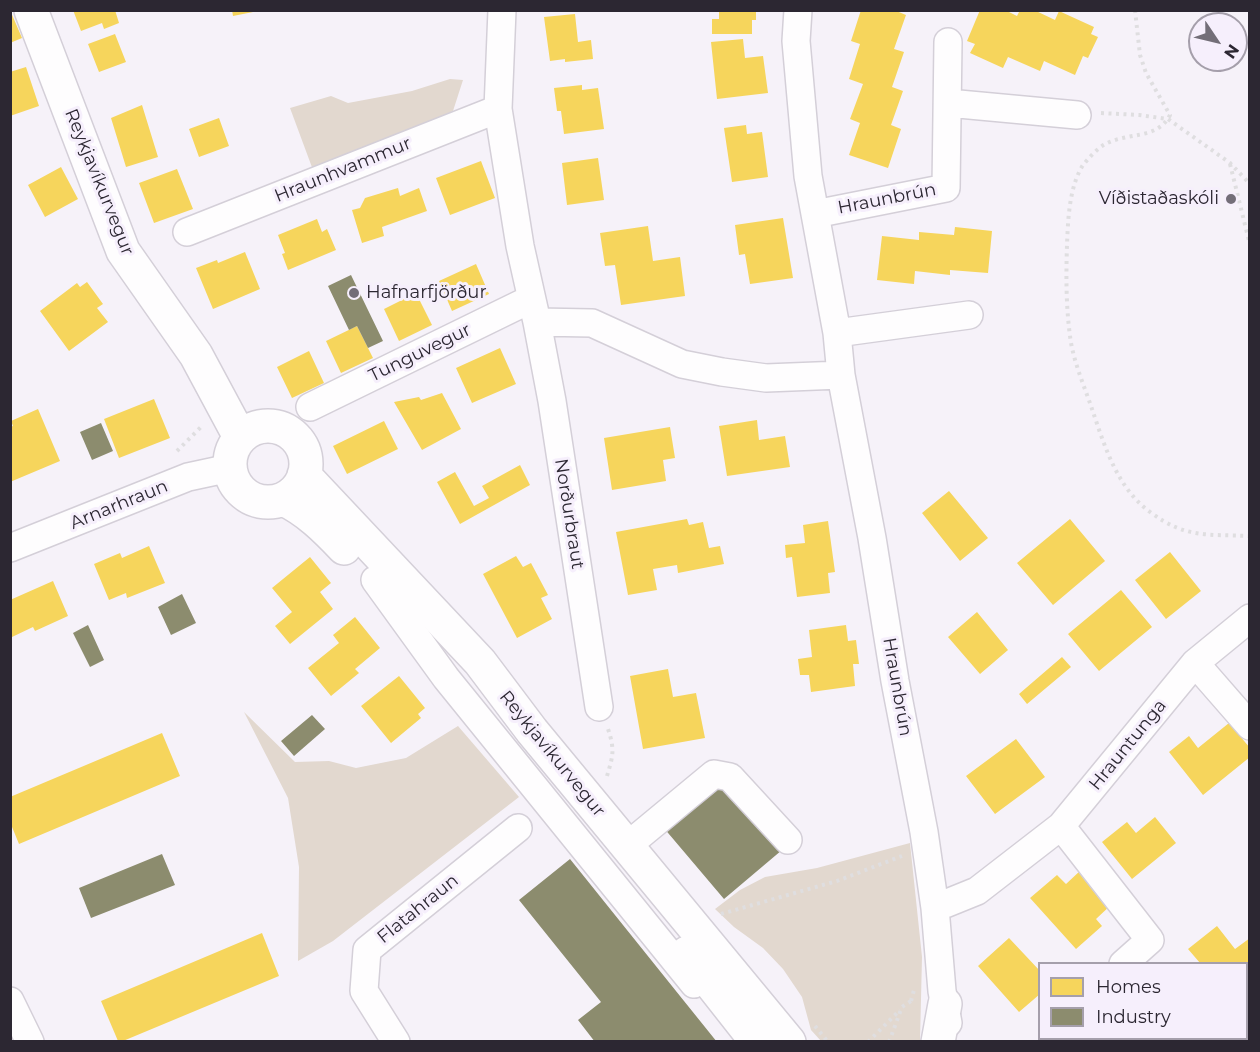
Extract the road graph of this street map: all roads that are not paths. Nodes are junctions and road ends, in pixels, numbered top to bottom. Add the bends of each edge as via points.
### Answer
1 (31, 10) edge
2 (46, 10) edge
3 (502, 10) edge
4 (798, 10) edge
5 (948, 42) dead end
6 (948, 103) junction
7 (498, 109) junction
8 (1077, 115) road end
9 (815, 214) junction
10 (187, 232) dead end
11 (534, 310) junction
12 (969, 315) dead end
13 (837, 333) junction
14 (841, 375) junction
15 (310, 407) dead end
16 (250, 432) junction
17 (230, 468) junction
18 (294, 487) junction
19 (10, 548) edge
20 (1250, 618) edge
21 (1195, 663) junction
22 (599, 706) road end
23 (1250, 726) edge
24 (1061, 826) junction
25 (518, 828) dead end
26 (788, 840) dead end
27 (627, 846) junction
28 (933, 897) junction
29 (1124, 962) edge
30 (943, 997) junction
31 (10, 1001) edge
32 (750, 1032) edge
33 (30, 1041) edge
34 (396, 1041) edge
35 (789, 1041) edge
36 (938, 1041) edge
37 (952, 1041) edge

1 - 16 main road, Reykjavíkurvegur via 123,251
2 - 16 main road, Reykjavíkurvegur via 135,241
3 - 7 street, Norðurbraut
4 - 9 street, Hraunbrún via 800,107
5 - 6 street, Hraunbrún
6 - 8 street
6 - 9 street, Hraunbrún via 946,188
7 - 10 street, Hraunhvammur
7 - 11 street, Norðurbraut
9 - 13 street, Hraunbrún
11 - 14 street via 592,323 682,363 722,372 766,378
11 - 15 street, Tunguvegur
11 - 22 street, Norðurbraut
12 - 13 street
13 - 14 street, Hraunbrún
14 - 28 street, Hraunbrún
16 - 17 main road via 232,448
16 - 18 main road via 277,426 296,438 306,461
17 - 18 main road via 234,482 250,498 269,502
17 - 19 street, Arnarhraun via 188,477
18 - 27 main road, Reykjavíkurvegur via 480,662
18 - 32 main road, Reykjavíkurvegur via 296,505 325,528 472,683
20 - 21 street, Hrauntunga
21 - 23 street
21 - 24 street, Hrauntunga
24 - 28 street, Hrauntunga via 977,891
24 - 29 street via 1150,940
25 - 34 street, Flatahraun via 367,950 364,991
26 - 27 street via 730,777 714,774
27 - 35 main road, Reykjavíkurvegur
28 - 30 street, Hraunbrún
30 - 36 main road
30 - 37 street, Hraunbrún
31 - 33 street

